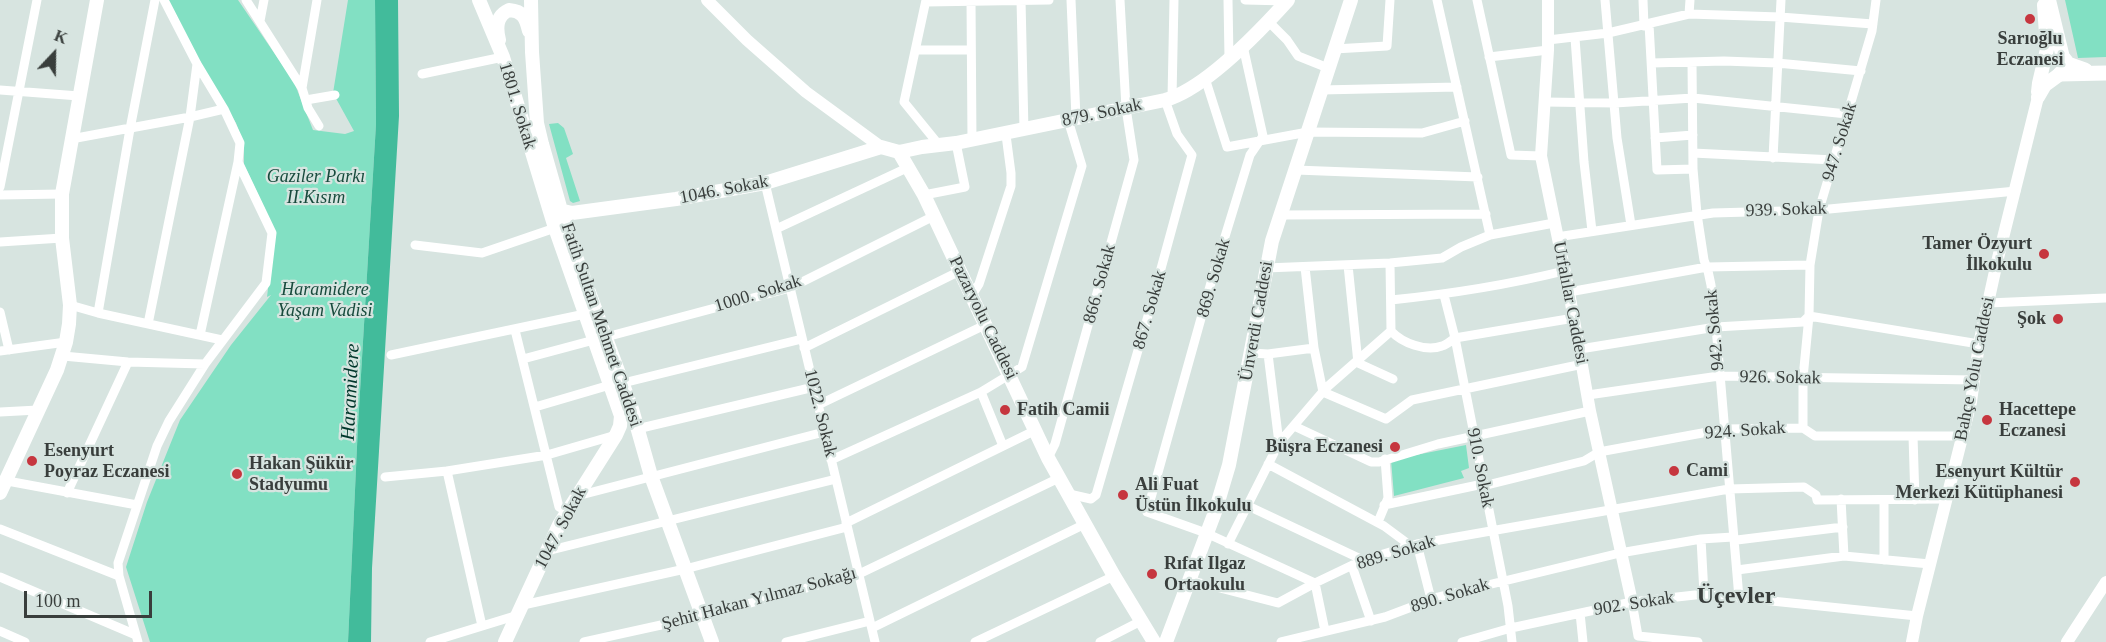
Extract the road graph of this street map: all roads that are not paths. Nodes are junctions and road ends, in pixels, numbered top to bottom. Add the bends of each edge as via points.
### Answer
1 (38, 0) edge
2 (97, 0) edge
3 (155, 0) edge
4 (164, 0) edge
5 (246, 0) edge
6 (264, 0) edge
7 (317, 0) edge
8 (478, 0) edge
9 (531, 0) edge
10 (707, 0) edge
11 (1022, 0) edge
12 (1049, 0) edge
13 (1071, 0) edge
14 (1120, 0) edge
15 (1174, 0) edge
16 (1228, 0) edge
17 (1245, 0) edge
18 (1282, 0) edge
19 (1351, 0) edge
20 (1390, 0) edge
21 (1437, 0) edge
22 (1477, 0) edge
23 (1548, 0) edge
24 (1605, 0) edge
25 (1642, 0) edge
26 (1690, 0) edge
27 (1781, 0) edge
28 (1876, 0) edge
29 (2043, 0) edge
30 (2049, 0) edge
31 (926, 1) edge
32 (971, 1) edge
33 (1689, 14) junction
34 (1780, 17) junction
35 (260, 21) junction
36 (1268, 21) junction
37 (1874, 24) junction
38 (1646, 25) junction
39 (1608, 33) junction
40 (531, 38) junction
41 (1575, 38) junction
42 (1548, 45) junction
43 (1243, 46) junction
44 (1334, 49) junction
45 (916, 50) junction
46 (971, 50) junction
47 (503, 57) junction
48 (1489, 57) junction
49 (1229, 58) junction
50 (1692, 62) junction
51 (1652, 63) junction
52 (1777, 63) junction
53 (2045, 63) junction
54 (197, 64) junction
55 (2062, 67) junction
56 (1328, 68) junction
57 (1861, 71) junction
58 (2106, 72) edge
59 (422, 74) dead end
60 (1205, 78) junction
61 (1457, 87) junction
62 (303, 88) junction
63 (0, 90) edge
64 (1321, 90) junction
65 (18, 91) junction
66 (334, 95) dead end
67 (79, 96) junction
68 (2038, 97) junction
69 (1693, 98) junction
70 (1169, 99) junction
71 (1654, 99) junction
72 (306, 100) junction
73 (1544, 102) junction
74 (1580, 102) junction
75 (1615, 103) junction
76 (1775, 106) junction
77 (1126, 108) junction
78 (224, 109) junction
79 (1848, 114) junction
80 (190, 117) junction
81 (1072, 119) junction
82 (1466, 121) junction
83 (320, 126) dead end
84 (130, 129) junction
85 (1024, 130) junction
86 (1308, 132) junction
87 (1005, 135) junction
88 (1693, 135) junction
89 (1655, 138) junction
90 (71, 139) junction
91 (972, 141) junction
92 (1258, 141) junction
93 (956, 143) junction
94 (939, 145) junction
95 (881, 147) junction
96 (899, 152) junction
97 (1694, 153) junction
98 (1541, 156) junction
99 (1773, 158) junction
100 (1834, 160) junction
101 (238, 162) junction
102 (909, 167) junction
103 (1694, 169) junction
104 (1296, 170) junction
105 (1478, 177) junction
106 (765, 183) junction
107 (0, 187) edge
108 (2016, 191) junction
109 (62, 194) junction
110 (0, 195) edge
111 (924, 195) junction
112 (554, 210) junction
113 (1819, 210) junction
114 (1486, 214) junction
115 (1697, 214) junction
116 (1281, 215) junction
117 (934, 216) junction
118 (1554, 223) junction
119 (1631, 225) junction
120 (555, 228) junction
121 (776, 229) junction
122 (1592, 231) junction
123 (1490, 235) junction
124 (1557, 237) junction
125 (62, 238) junction
126 (0, 242) edge
127 (415, 245) dead end
128 (1390, 263) junction
129 (1348, 265) junction
130 (1810, 265) junction
131 (1305, 267) junction
132 (1707, 267) junction
133 (1266, 268) junction
134 (960, 271) junction
135 (1564, 271) junction
136 (790, 288) junction
137 (1569, 292) junction
138 (1444, 294) junction
139 (972, 295) junction
140 (2106, 298) edge
141 (1391, 300) junction
142 (1988, 303) junction
143 (70, 305) junction
144 (0, 312) edge
145 (98, 313) junction
146 (585, 314) junction
147 (1809, 316) junction
148 (1574, 318) junction
149 (2, 324) edge
150 (148, 324) junction
151 (987, 324) junction
152 (1716, 327) junction
153 (515, 330) junction
154 (1391, 331) junction
155 (200, 335) junction
156 (600, 338) junction
157 (1455, 338) junction
158 (222, 340) junction
159 (66, 342) junction
160 (803, 343) junction
161 (1979, 344) junction
162 (1314, 348) junction
163 (1580, 350) junction
164 (4, 351) edge
165 (1252, 353) junction
166 (1268, 354) junction
167 (63, 356) junction
168 (391, 356) dead end
169 (523, 359) junction
170 (128, 362) junction
171 (1358, 363) junction
172 (205, 364) junction
173 (1582, 364) junction
174 (1010, 376) junction
175 (1719, 376) junction
176 (1803, 378) junction
177 (1393, 379) dead end
178 (1974, 380) junction
179 (616, 384) junction
180 (814, 387) junction
181 (1464, 389) junction
182 (981, 392) junction
183 (1323, 392) junction
184 (1588, 395) junction
185 (818, 405) junction
186 (535, 406) junction
187 (38, 410) junction
188 (1590, 411) junction
189 (0, 412) edge
190 (621, 416) joint
191 (1294, 426) junction
192 (1803, 428) junction
193 (637, 429) junction
194 (1724, 429) junction
195 (1036, 430) junction
196 (824, 432) junction
197 (616, 435) junction
198 (1913, 436) junction
199 (1962, 436) junction
200 (1473, 437) junction
201 (1279, 443) junction
202 (1003, 446) junction
203 (1599, 452) junction
204 (547, 455) junction
205 (1048, 458) junction
206 (1385, 459) junction
207 (831, 460) junction
208 (1268, 464) junction
209 (447, 471) junction
210 (651, 476) junction
211 (384, 477) dead end
212 (1059, 478) junction
213 (836, 479) junction
214 (2, 484) edge
215 (1483, 485) junction
216 (1730, 489) junction
217 (67, 493) junction
218 (1069, 494) junction
219 (576, 496) junction
220 (1841, 499) junction
221 (1946, 499) junction
222 (1884, 500) junction
223 (1915, 500) junction
224 (138, 505) junction
225 (1246, 505) junction
226 (1384, 505) junction
227 (1613, 510) junction
228 (567, 511) junction
229 (668, 521) junction
230 (1378, 522) junction
231 (1085, 524) junction
232 (847, 525) junction
233 (1843, 527) junction
234 (0, 529) edge
235 (1492, 529) junction
236 (1206, 533) junction
237 (1733, 537) junction
238 (1701, 539) junction
239 (1228, 544) junction
240 (1413, 545) junction
241 (547, 551) junction
242 (1620, 553) junction
243 (1844, 556) junction
244 (1364, 560) junction
245 (1884, 560) junction
246 (1930, 564) junction
247 (1352, 566) junction
248 (686, 569) junction
249 (1737, 570) junction
250 (859, 574) junction
251 (119, 576) junction
252 (1114, 576) junction
253 (0, 577) edge
254 (1188, 580) junction
255 (1503, 580) junction
256 (2106, 582) edge
257 (1315, 583) junction
258 (1704, 594) junction
259 (1738, 598) junction
260 (1431, 599) junction
261 (1632, 602) junction
262 (521, 610) junction
263 (1580, 613) junction
264 (702, 616) junction
265 (1917, 616) junction
266 (1141, 621) junction
267 (1371, 621) junction
268 (871, 625) junction
269 (482, 626) junction
270 (1511, 628) junction
271 (1325, 631) junction
272 (0, 632) edge
273 (137, 639) edge
274 (25, 642) edge
275 (430, 642) edge
276 (505, 642) edge
277 (584, 642) edge
278 (712, 642) edge
279 (786, 642) edge
280 (875, 642) edge
281 (975, 642) edge
282 (1100, 642) edge
283 (1154, 642) edge
284 (1166, 642) edge
285 (1281, 642) edge
286 (1462, 642) edge
287 (1512, 642) edge
288 (1583, 642) edge
289 (1698, 642) edge
290 (1912, 642) edge
291 (2067, 642) edge

1 - 65 street
2 - 67 main road
3 - 84 street
4 - 54 street
5 - 35 street
6 - 35 street
7 - 62 street
8 - 47 main road, 1801. Sokak
9 - 40 main road, Fatih Sultan Mehmet Caddesi
10 - 95 street via 806,92
11 - 12 street
11 - 32 street
11 - 85 street
13 - 81 street
14 - 77 street, 866. Sokak
15 - 70 street
16 - 49 street
17 - 18 street
18 - 36 main road, 879. Sokak
19 - 44 main road, Ünverdi Caddesi
20 - 44 street via 1387,46
21 - 61 street
22 - 48 street
23 - 42 street, Urfalılar Caddesi
24 - 39 street
25 - 38 street
26 - 33 street
27 - 34 street
28 - 37 street, 947. Sokak
29 - 53 main road, Bahçe Yolu Caddesi
30 - 55 main road
31 - 32 street
31 - 45 street
32 - 46 street
33 - 34 street
33 - 38 street
34 - 37 street
34 - 52 street
35 - 62 street
36 - 43 main road, 879. Sokak
36 - 56 street via 1298,56
37 - 57 street, 947. Sokak
38 - 39 street
38 - 51 street
39 - 41 street
39 - 75 street
40 - 47 main road via 524,16 515,11 504,12 497,23
40 - 112 main road, Fatih Sultan Mehmet Caddesi via 537,123
41 - 42 street
41 - 74 street
42 - 48 street
42 - 73 street, Urfalılar Caddesi
43 - 49 main road, 879. Sokak
43 - 92 street, 869. Sokak via 1263,136
44 - 56 main road, Ünverdi Caddesi
45 - 46 street
45 - 94 street via 904,102
46 - 91 street
47 - 59 street
47 - 112 main road, 1801. Sokak
48 - 98 street via 1511,155
49 - 60 main road, 879. Sokak
50 - 51 street
50 - 52 street
50 - 69 street, 942. Sokak
51 - 71 street
52 - 57 street
52 - 76 street
53 - 55 main road via 2053,74
53 - 68 main road, Bahçe Yolu Caddesi
54 - 78 street
54 - 80 street
55 - 58 main road
55 - 68 main road, Bahçe Yolu Caddesi
56 - 64 main road, Ünverdi Caddesi
57 - 79 street, 947. Sokak
60 - 70 main road, 879. Sokak
60 - 92 street via 1227,147
61 - 64 street
61 - 82 street
62 - 72 street
63 - 65 street
64 - 86 main road, Ünverdi Caddesi
65 - 67 street
65 - 107 street
66 - 72 street
67 - 90 main road
68 - 108 street, Bahçe Yolu Caddesi
69 - 71 street
69 - 76 street
69 - 88 street, 942. Sokak
70 - 77 main road, 879. Sokak
70 - 218 street, 867. Sokak via 1177,134 1192,155 1096,495 1091,499
71 - 75 street
71 - 89 street
72 - 83 street
73 - 74 street
73 - 98 street, Urfalılar Caddesi
74 - 75 street
74 - 122 street
75 - 119 street
76 - 79 street
76 - 99 street
77 - 81 main road, 879. Sokak
77 - 205 street, 866. Sokak via 1134,160
78 - 80 street
78 - 101 street via 240,143
79 - 100 street, 947. Sokak
80 - 84 street
80 - 150 street
81 - 85 main road, 879. Sokak
81 - 174 street via 1082,166 1026,357 1022,367
82 - 86 street via 1422,134
82 - 105 street
84 - 90 street
84 - 145 street
85 - 87 main road, 879. Sokak
86 - 92 street
86 - 104 main road, Ünverdi Caddesi
87 - 91 main road, 879. Sokak
87 - 139 street via 1011,186
88 - 89 street
88 - 97 street, 942. Sokak
89 - 103 street via 1657,170
90 - 109 main road
91 - 93 main road, 879. Sokak
92 - 236 street, 869. Sokak via 1250,155 1212,279 1147,512
93 - 94 main road, 879. Sokak
93 - 111 street via 965,187
94 - 96 main road, 879. Sokak
95 - 96 main road, 879. Sokak
95 - 106 main road, 1046. Sokak
96 - 102 main road, Pazaryolu Caddesi
97 - 99 street
97 - 103 street, 942. Sokak
98 - 118 street, Urfalılar Caddesi
99 - 100 street
100 - 113 street, 947. Sokak
101 - 155 street
101 - 158 street via 272,233 266,283
102 - 111 main road, Pazaryolu Caddesi
102 - 121 street
103 - 115 street, 942. Sokak
104 - 105 street
104 - 116 main road, Ünverdi Caddesi
105 - 114 street
106 - 112 main road, 1046. Sokak via 572,213
106 - 121 street, 1022. Sokak
108 - 113 street, 939. Sokak
108 - 142 street, Bahçe Yolu Caddesi
109 - 110 street
109 - 125 main road
111 - 117 main road, Pazaryolu Caddesi
112 - 120 main road, Fatih Sultan Mehmet Caddesi
112 - 156 main road, Fatih Sultan Mehmet Caddesi via 568,235
113 - 115 street, 939. Sokak
113 - 130 street, 947. Sokak
114 - 116 street
114 - 123 street
115 - 119 street, 939. Sokak
115 - 132 street, 942. Sokak
116 - 133 main road, Ünverdi Caddesi
117 - 134 main road, Pazaryolu Caddesi
117 - 136 street, 1000. Sokak
118 - 123 street
118 - 124 street, Urfalılar Caddesi
119 - 122 street, 939. Sokak
120 - 127 street via 482,253
120 - 146 main road, Fatih Sultan Mehmet Caddesi
121 - 136 street, 1022. Sokak
122 - 124 street, 939. Sokak
123 - 128 street via 1442,258
124 - 135 street, Urfalılar Caddesi
125 - 126 street
125 - 143 main road
128 - 129 street
128 - 141 street
129 - 131 street
129 - 171 street
130 - 132 street
130 - 147 street, 947. Sokak
131 - 133 street
131 - 162 street
132 - 137 street
132 - 152 street, 942. Sokak
133 - 165 main road, Ünverdi Caddesi
134 - 139 main road, Pazaryolu Caddesi
134 - 160 street
135 - 137 street, Urfalılar Caddesi
135 - 138 street
136 - 156 street, 1000. Sokak
136 - 160 street, 1022. Sokak
137 - 148 street, Urfalılar Caddesi
138 - 141 street
138 - 157 street, 910. Sokak
139 - 151 main road, Pazaryolu Caddesi
140 - 142 street
141 - 154 street
142 - 161 street, Bahçe Yolu Caddesi
143 - 145 street
143 - 159 main road
144 - 149 street
145 - 150 street
146 - 153 street
146 - 156 main road, Fatih Sultan Mehmet Caddesi
147 - 152 street via 1803,322
147 - 161 street
147 - 176 street, 947. Sokak
148 - 157 street
148 - 163 street, Urfalılar Caddesi
149 - 164 street
150 - 155 street
151 - 174 main road, Pazaryolu Caddesi
151 - 185 street
152 - 163 street
152 - 175 street, 942. Sokak
153 - 168 street
153 - 169 street
154 - 157 street via 1398,338 1428,348 1442,347
154 - 171 street
155 - 158 street
156 - 169 street, 1000. Sokak
156 - 179 main road, Fatih Sultan Mehmet Caddesi
157 - 181 street, 910. Sokak
158 - 172 street
159 - 164 street
159 - 167 main road
160 - 179 street
160 - 180 street, 1022. Sokak
161 - 178 street, Bahçe Yolu Caddesi
162 - 166 street
162 - 183 street
163 - 173 street, Urfalılar Caddesi
165 - 166 street
165 - 236 main road, Ünverdi Caddesi via 1229,465
166 - 201 street
167 - 170 street
167 - 187 main road
169 - 186 street
170 - 172 street
170 - 217 street
171 - 177 street
171 - 183 street
172 - 224 street via 168,421
173 - 181 street
173 - 184 street, Urfalılar Caddesi
174 - 182 street
174 - 195 main road, Pazaryolu Caddesi
175 - 176 street, 926. Sokak
175 - 184 street, 926. Sokak
175 - 194 street, 942. Sokak
176 - 178 street, 926. Sokak
176 - 192 street, 947. Sokak
178 - 199 street, Bahçe Yolu Caddesi
179 - 186 street
179 - 190 main road, Fatih Sultan Mehmet Caddesi
179 - 193 main road, Fatih Sultan Mehmet Caddesi
180 - 185 street, 1022. Sokak
180 - 193 street
181 - 183 street via 1412,400 1386,419
181 - 200 street, 910. Sokak
182 - 202 street
182 - 207 street
183 - 191 street
184 - 188 street, Urfalılar Caddesi
185 - 196 street, 1022. Sokak
186 - 204 street
187 - 189 street
187 - 214 main road
188 - 200 street
188 - 203 street, Urfalılar Caddesi
190 - 197 main road, 1047. Sokak
191 - 201 street
191 - 206 street via 1371,462
192 - 194 street, 924. Sokak
192 - 198 street, 924. Sokak via 1815,436
193 - 210 main road, Fatih Sultan Mehmet Caddesi
194 - 203 street, 924. Sokak
194 - 216 street, 942. Sokak
195 - 202 street
195 - 205 main road, Pazaryolu Caddesi
196 - 207 street, 1022. Sokak
196 - 210 street
197 - 204 street
197 - 219 main road, 1047. Sokak
198 - 199 street, 924. Sokak
198 - 223 street
199 - 221 street, Bahçe Yolu Caddesi
200 - 206 street
200 - 215 street, 910. Sokak
201 - 208 street
202 - 232 street
203 - 215 street, 924. Sokak via 1584,461
203 - 227 street, Urfalılar Caddesi
204 - 209 street
204 - 228 street via 559,507
205 - 212 main road, Pazaryolu Caddesi
206 - 226 street via 1388,498
207 - 213 street, 1022. Sokak
208 - 225 street
208 - 230 street
209 - 211 street
209 - 269 street
210 - 219 street
210 - 229 main road, Fatih Sultan Mehmet Caddesi
212 - 218 main road, Pazaryolu Caddesi
212 - 250 street, Şehit Hakan Yılmaz Sokağı
213 - 229 street
213 - 232 street, 1022. Sokak
214 - 217 street
215 - 226 street, 924. Sokak
215 - 235 street, 910. Sokak
216 - 220 street, 889. Sokak via 1804,487 1817,500
216 - 227 street, 889. Sokak
216 - 237 street, 942. Sokak
217 - 224 street
218 - 231 main road, Pazaryolu Caddesi
219 - 228 main road, 1047. Sokak
220 - 222 street, 889. Sokak
220 - 233 street
221 - 223 street, 889. Sokak
221 - 246 street, Bahçe Yolu Caddesi
222 - 223 street, 889. Sokak
222 - 245 street
224 - 251 street via 118,563
225 - 239 street
225 - 244 street
226 - 230 street
227 - 235 street, 889. Sokak
227 - 242 street, Urfalılar Caddesi
228 - 241 main road, 1047. Sokak
229 - 241 street
229 - 248 main road, Fatih Sultan Mehmet Caddesi
230 - 240 street
231 - 252 main road, Pazaryolu Caddesi
231 - 268 street
232 - 248 street
232 - 250 street, 1022. Sokak
233 - 237 street, 890. Sokak via 1737,540
233 - 243 street
234 - 251 street
235 - 240 street, 889. Sokak
235 - 255 street, 910. Sokak
236 - 239 street
236 - 254 main road, Ünverdi Caddesi
237 - 238 street, 890. Sokak
237 - 249 street, 942. Sokak
238 - 242 street, 890. Sokak
238 - 258 street
239 - 257 street
240 - 244 street, 889. Sokak
240 - 260 street
241 - 262 main road, 1047. Sokak
242 - 255 street, 890. Sokak
242 - 261 street, Urfalılar Caddesi
243 - 245 street
243 - 249 street
244 - 247 street, 889. Sokak
245 - 246 street
246 - 265 street, Bahçe Yolu Caddesi
247 - 257 street, 889. Sokak
247 - 267 street
248 - 262 street
248 - 264 main road, Fatih Sultan Mehmet Caddesi
249 - 259 street, 942. Sokak
250 - 264 street, Şehit Hakan Yılmaz Sokağı
250 - 268 street, 1022. Sokak
251 - 273 street
252 - 266 main road, Pazaryolu Caddesi
252 - 281 street
253 - 273 street
254 - 257 street, 889. Sokak via 1278,603
254 - 284 main road, Ünverdi Caddesi
255 - 260 street, 890. Sokak
255 - 270 street, 910. Sokak
256 - 291 street
257 - 271 street
258 - 259 street, 902. Sokak
258 - 261 street, 902. Sokak
259 - 265 street, 902. Sokak
260 - 267 street, 890. Sokak
261 - 263 street, 902. Sokak
261 - 289 street via 1638,636
262 - 269 street
262 - 276 main road, 1047. Sokak
263 - 270 street, 902. Sokak
263 - 288 street
264 - 277 street, Şehit Hakan Yılmaz Sokağı
264 - 278 main road, Fatih Sultan Mehmet Caddesi
265 - 290 street, Bahçe Yolu Caddesi
266 - 282 street
266 - 283 main road, Pazaryolu Caddesi
267 - 271 street, 890. Sokak
268 - 279 street
268 - 280 street, 1022. Sokak
269 - 275 street
270 - 286 street, 902. Sokak
270 - 287 street, 910. Sokak
271 - 285 street, 890. Sokak
272 - 274 street

